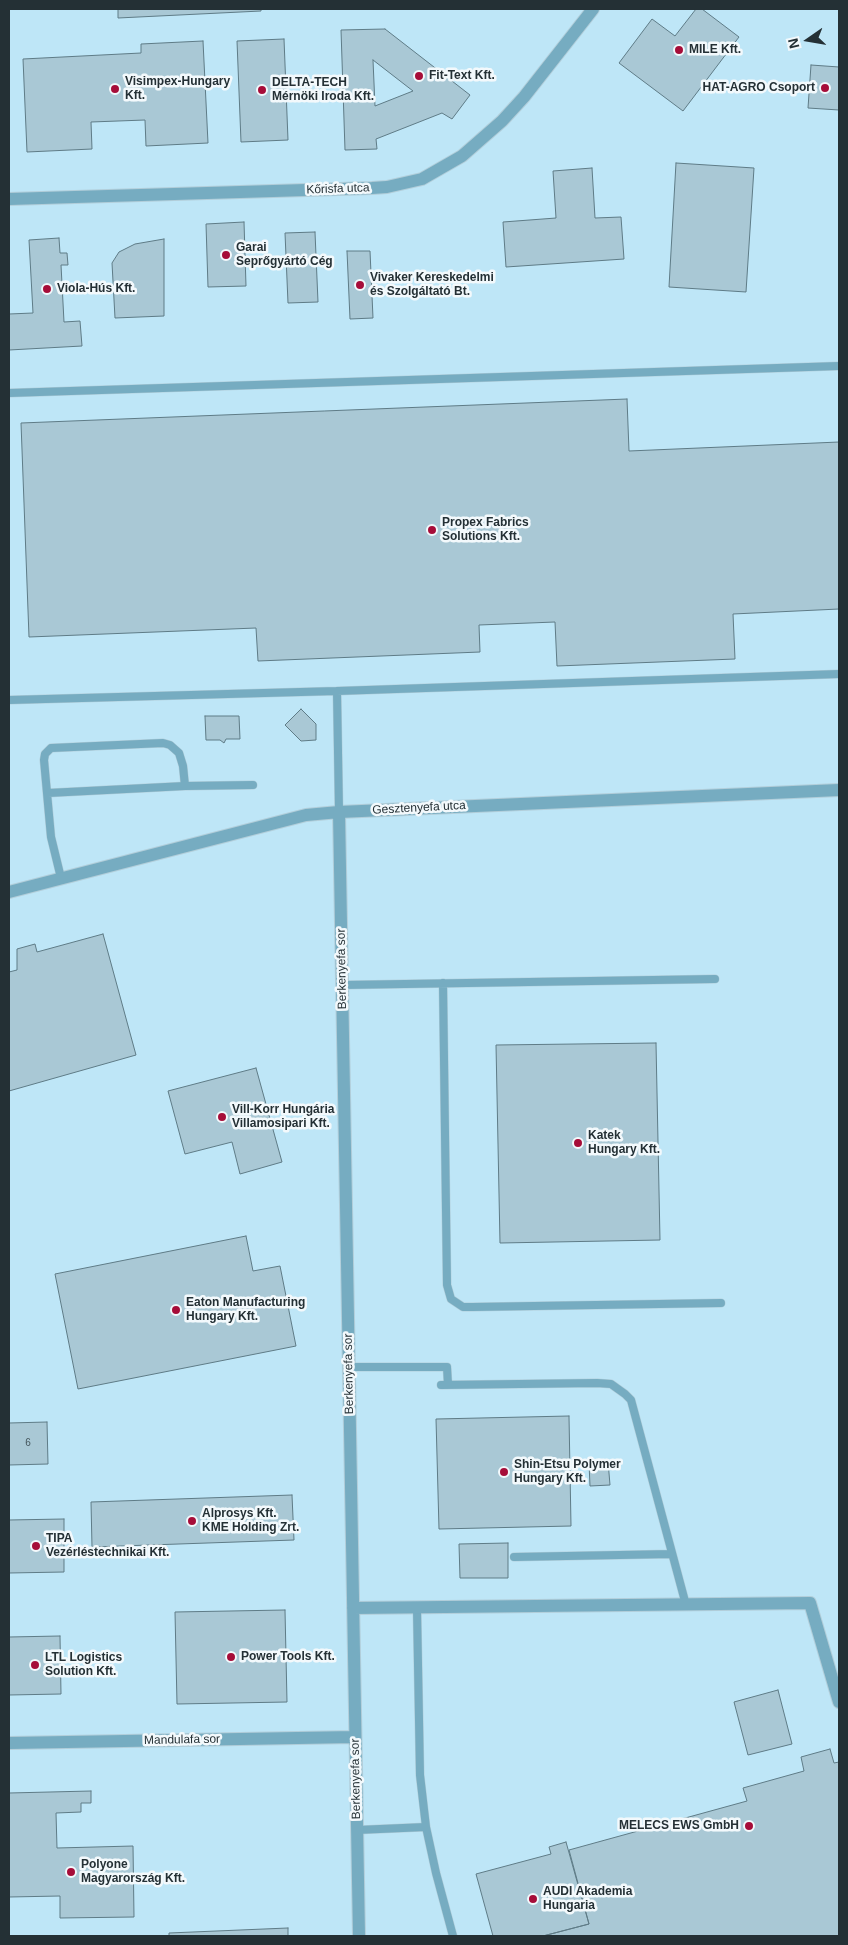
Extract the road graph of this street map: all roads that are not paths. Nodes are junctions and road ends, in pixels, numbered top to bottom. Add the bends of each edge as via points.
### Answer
1 (593, 9) edge
2 (9, 199) edge
3 (839, 366) edge
4 (9, 393) edge
5 (839, 674) edge
6 (337, 691) junction
7 (9, 700) edge
8 (253, 785) dead end
9 (185, 786) junction
10 (839, 790) edge
11 (48, 793) junction
12 (339, 812) junction
13 (61, 878) junction
14 (9, 892) edge
15 (715, 979) dead end
16 (443, 984) junction
17 (342, 985) junction
18 (721, 1303) dead end
19 (348, 1367) junction
20 (672, 1554) junction
21 (514, 1557) dead end
22 (686, 1605) junction
23 (353, 1608) junction
24 (417, 1609) junction
25 (839, 1702) edge
26 (355, 1737) junction
27 (9, 1743) edge
28 (426, 1827) junction
29 (356, 1830) junction
30 (359, 1936) edge
31 (454, 1936) edge

1 - 2 street, Kőrisfa utca via 502,122 462,156 422,178 372,188
3 - 4 lane
5 - 6 lane
6 - 7 lane
6 - 12 lane
8 - 9 lane
9 - 11 lane
9 - 11 lane via 179,753 163,743 51,748 44,760
10 - 12 street, Gesztenyefa utca
11 - 13 lane via 50,837
12 - 13 street, Gesztenyefa utca via 306,815
12 - 17 street, Berkenyefa sor
13 - 14 street, Gesztenyefa utca
15 - 16 lane
16 - 17 lane
16 - 18 lane via 447,1285 452,1298 463,1307
17 - 19 street, Berkenyefa sor
19 - 20 lane via 447,1367 444,1385 597,1383 618,1388 631,1400
19 - 23 street, Berkenyefa sor
20 - 21 lane
20 - 22 lane
22 - 24 street
22 - 25 street via 810,1603
23 - 24 street
23 - 26 street, Berkenyefa sor
24 - 28 lane via 420,1775
26 - 27 street, Mandulafa sor
26 - 29 street, Berkenyefa sor
28 - 29 lane
28 - 31 lane
29 - 30 street, Berkenyefa sor

